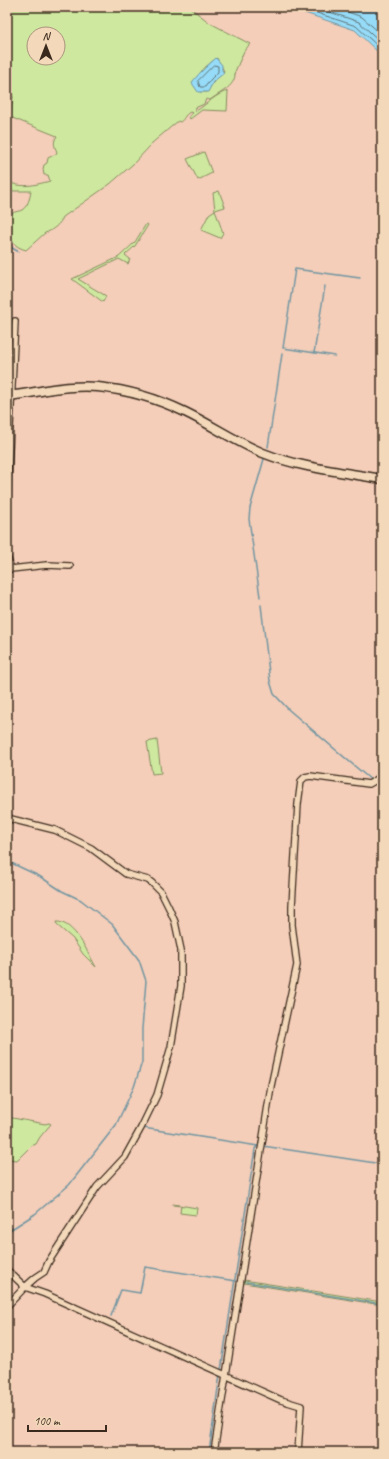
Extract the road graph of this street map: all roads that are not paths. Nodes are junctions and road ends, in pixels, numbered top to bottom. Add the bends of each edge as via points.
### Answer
1 (15, 321) dead end
2 (10, 396) edge
3 (382, 479) edge
4 (7, 492) edge
5 (7, 556) edge
6 (70, 566) dead end
7 (382, 775) edge
8 (7, 818) edge
9 (7, 1270) edge
10 (24, 1287) junction
11 (7, 1306) edge
12 (225, 1374) junction
13 (214, 1452) edge
14 (298, 1452) edge

1 - 2 street
2 - 3 street via 77,387 97,387 137,395 185,412 272,456 310,467
2 - 4 street
5 - 6 street via 11,569 47,565
7 - 12 street via 369,784 310,776 301,781 292,911 297,965 272,1080
8 - 10 street via 55,830 91,848 126,874 148,880 156,886 175,922 182,963 171,1047 157,1095 141,1128 125,1158 104,1178 88,1199 44,1272
9 - 10 street
10 - 11 street
10 - 12 street
12 - 13 street
12 - 14 street via 281,1400 301,1406

